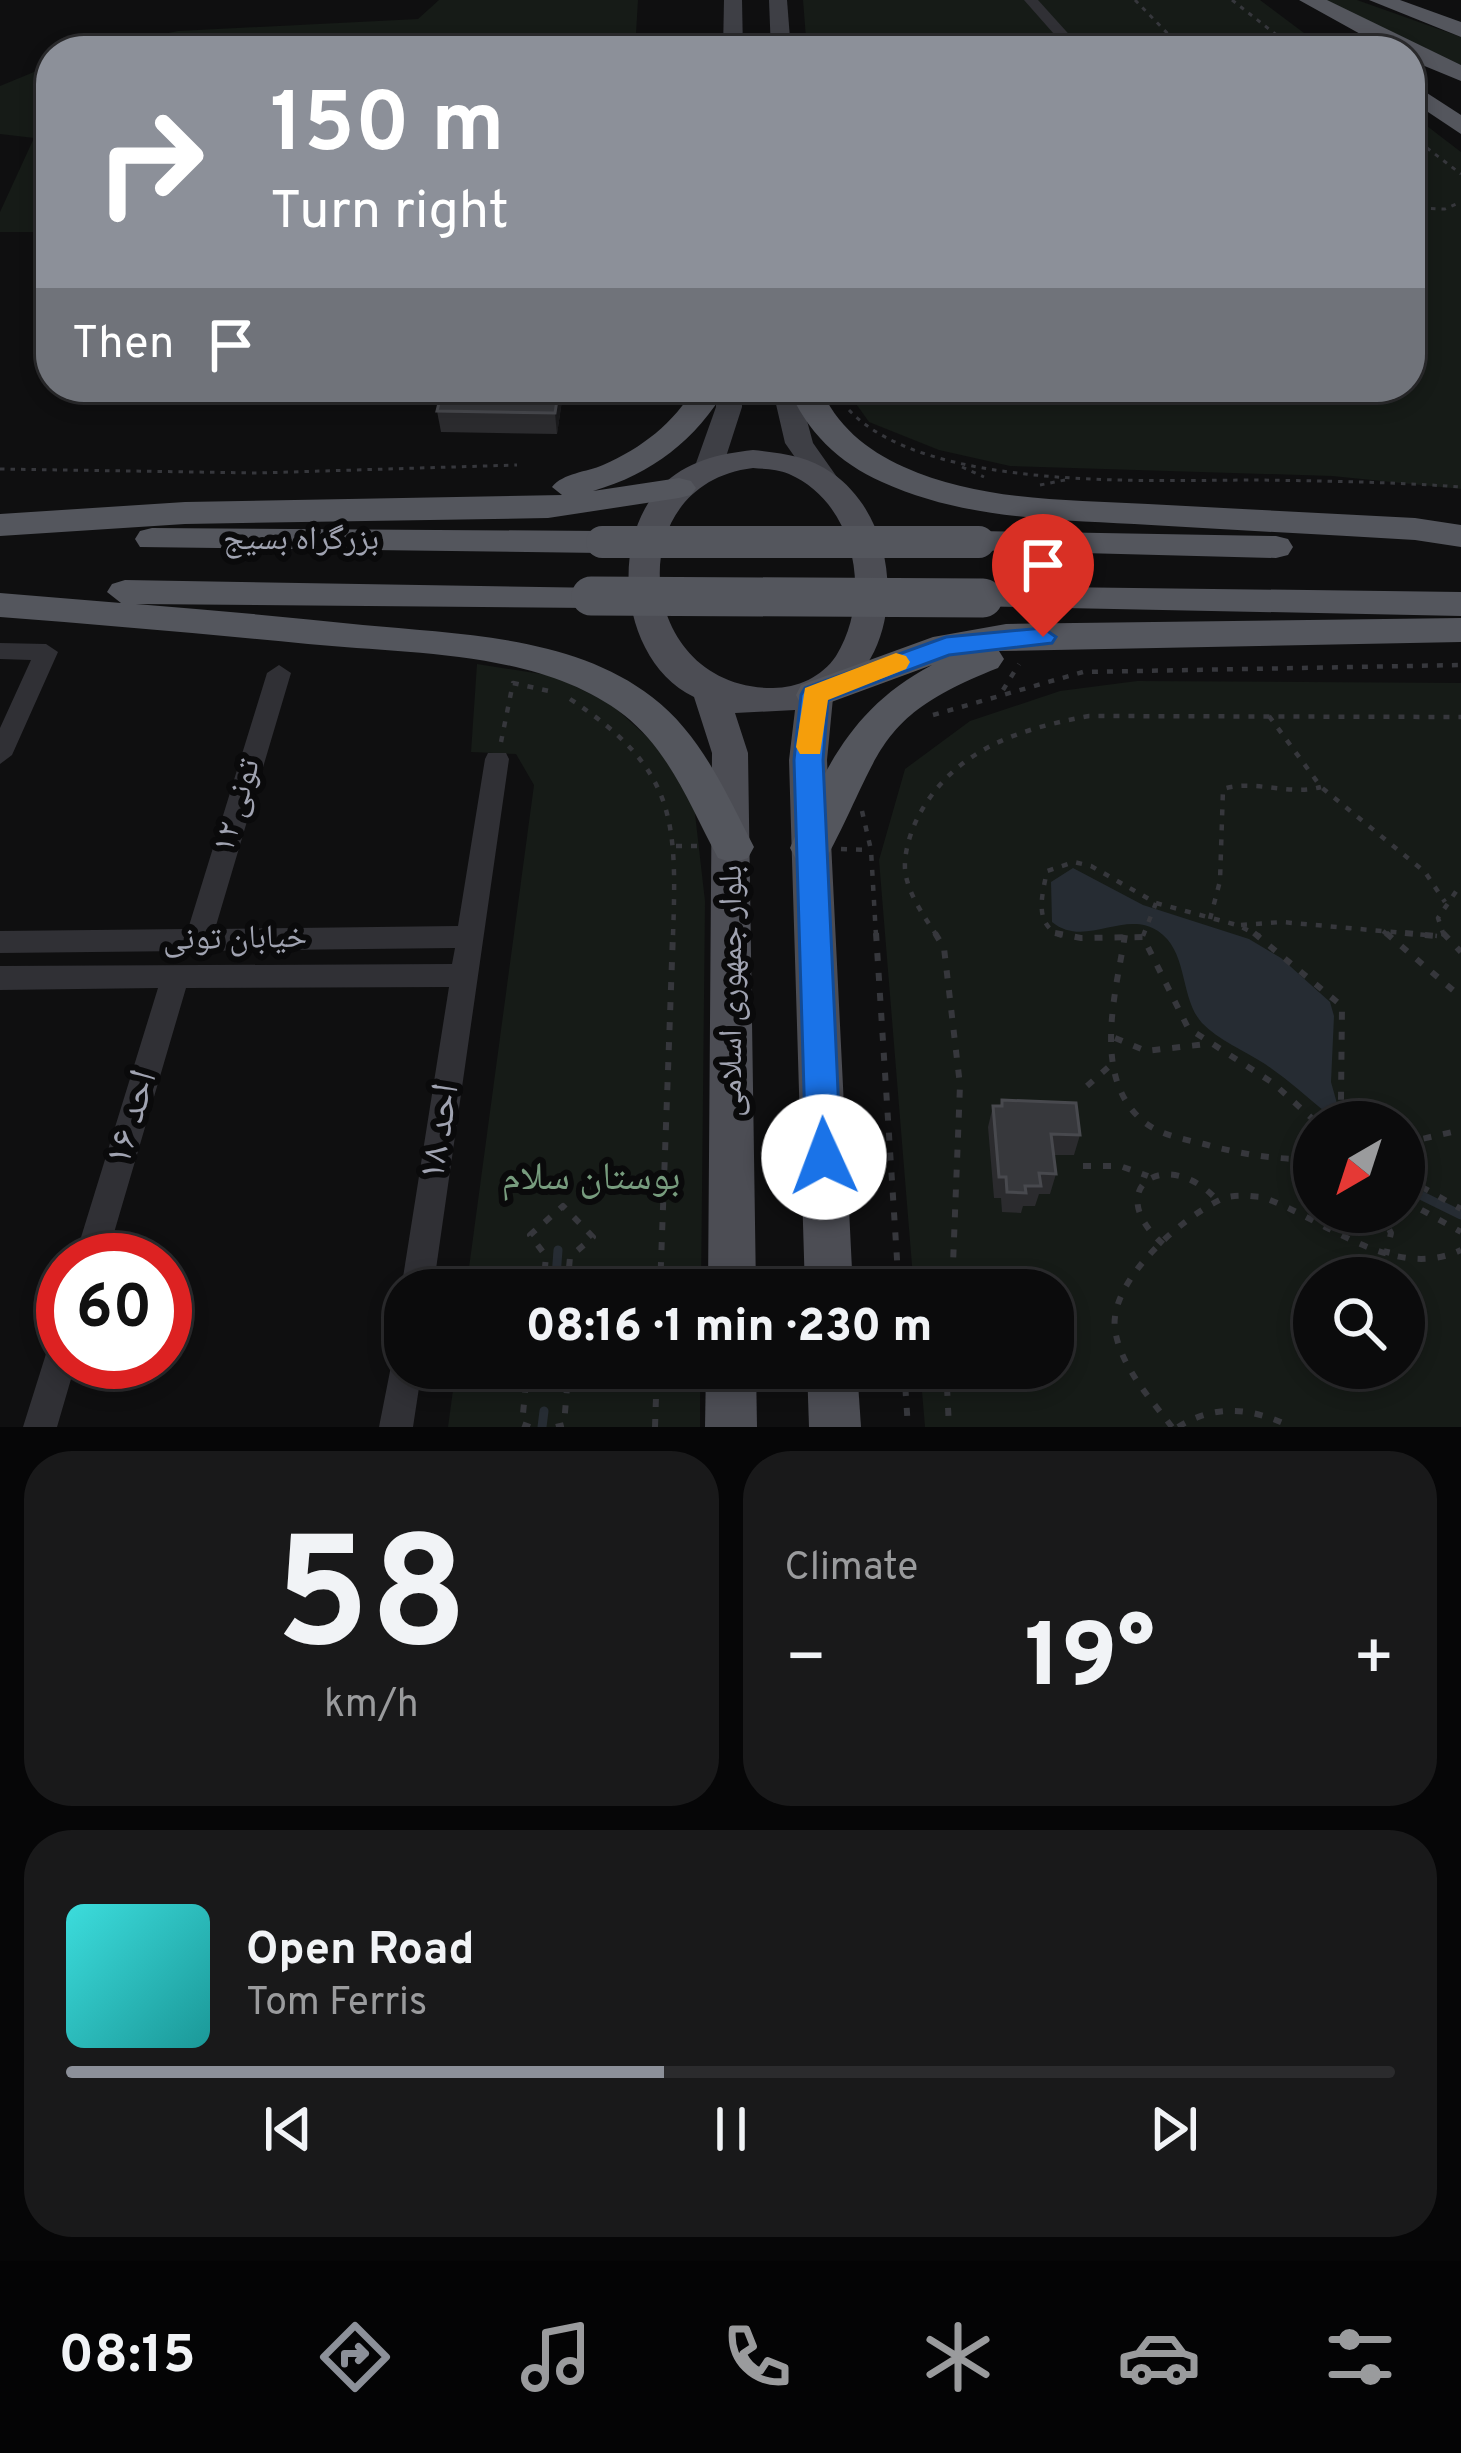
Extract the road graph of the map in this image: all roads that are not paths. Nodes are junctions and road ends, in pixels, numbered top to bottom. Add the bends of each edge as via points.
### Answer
1 (733, 0) edge
2 (778, 0) edge
3 (1031, 0) edge
4 (1289, 0) edge
5 (1310, 0) edge
6 (1380, 0) edge
7 (1461, 30) edge
8 (733, 36) edge
9 (780, 36) edge
10 (1063, 36) edge
11 (1339, 36) edge
12 (1380, 36) edge
13 (1425, 58) edge
14 (1461, 74) edge
15 (1425, 100) edge
16 (1461, 127) edge
17 (704, 402) edge
18 (730, 402) edge
19 (789, 402) edge
20 (812, 402) edge
21 (710, 466) junction
22 (830, 487) junction
23 (679, 488) junction
24 (473, 509) junction
25 (0, 525) edge
26 (0, 536) edge
27 (1461, 536) edge
28 (1461, 550) edge
29 (0, 592) edge
30 (1461, 604) edge
31 (0, 605) edge
32 (1461, 630) edge
33 (1080, 637) junction
34 (0, 651) edge
35 (279, 673) dead end
36 (814, 695) junction
37 (712, 696) junction
38 (0, 755) edge
39 (497, 759) road end
40 (734, 847) junction
41 (811, 848) junction
42 (470, 937) junction
43 (198, 940) junction
44 (0, 942) edge
45 (464, 975) junction
46 (175, 977) junction
47 (0, 978) edge
48 (98, 1233) edge
49 (420, 1269) edge
50 (732, 1269) edge
51 (828, 1269) edge
52 (51, 1389) edge
53 (402, 1389) edge
54 (731, 1389) edge
55 (833, 1389) edge
56 (40, 1427) edge
57 (396, 1427) edge
58 (731, 1427) edge
59 (835, 1427) edge

1 - 8 main road
2 - 9 main road
3 - 10 street
4 - 11 highway
5 - 12 highway
6 - 7 highway
13 - 14 highway
15 - 16 highway
17 - 24 highway via 640,460 592,482
18 - 21 main road
19 - 22 main road via 799,443
20 - 27 highway via 859,456 907,482 962,497
21 - 22 main road via 753,459 797,465
21 - 23 main road
22 - 36 main road via 861,532 874,591 847,666
23 - 24 highway via 548,508
23 - 37 main road via 651,533 644,592 658,639 677,668
24 - 25 highway
26 - 28 highway, بزرگراه بسیج, bridge
29 - 30 highway, بزرگراه بسیج, bridge
31 - 40 highway via 422,644 572,672 622,694 661,726
32 - 33 highway
33 - 36 highway via 946,646
33 - 41 highway via 970,664 902,697 865,734
34 - 38 street via 46,652
35 - 43 street, تونی ۱۲
36 - 37 main road via 764,705
36 - 41 main road
37 - 40 main road, بلوار جمهوری اسلامی via 730,753
39 - 42 street, احد ۱۸
40 - 50 main road, بلوار جمهوری اسلامی
41 - 51 main road
42 - 43 street, خیابان تونی
42 - 45 street, احد ۱۸
43 - 44 street, خیابان تونی
45 - 46 street, خیابان تونی
45 - 49 street, احد ۱۸
46 - 47 street, خیابان تونی
46 - 48 street, احد ۱۶
52 - 56 street
53 - 57 street
54 - 58 main road
55 - 59 main road

